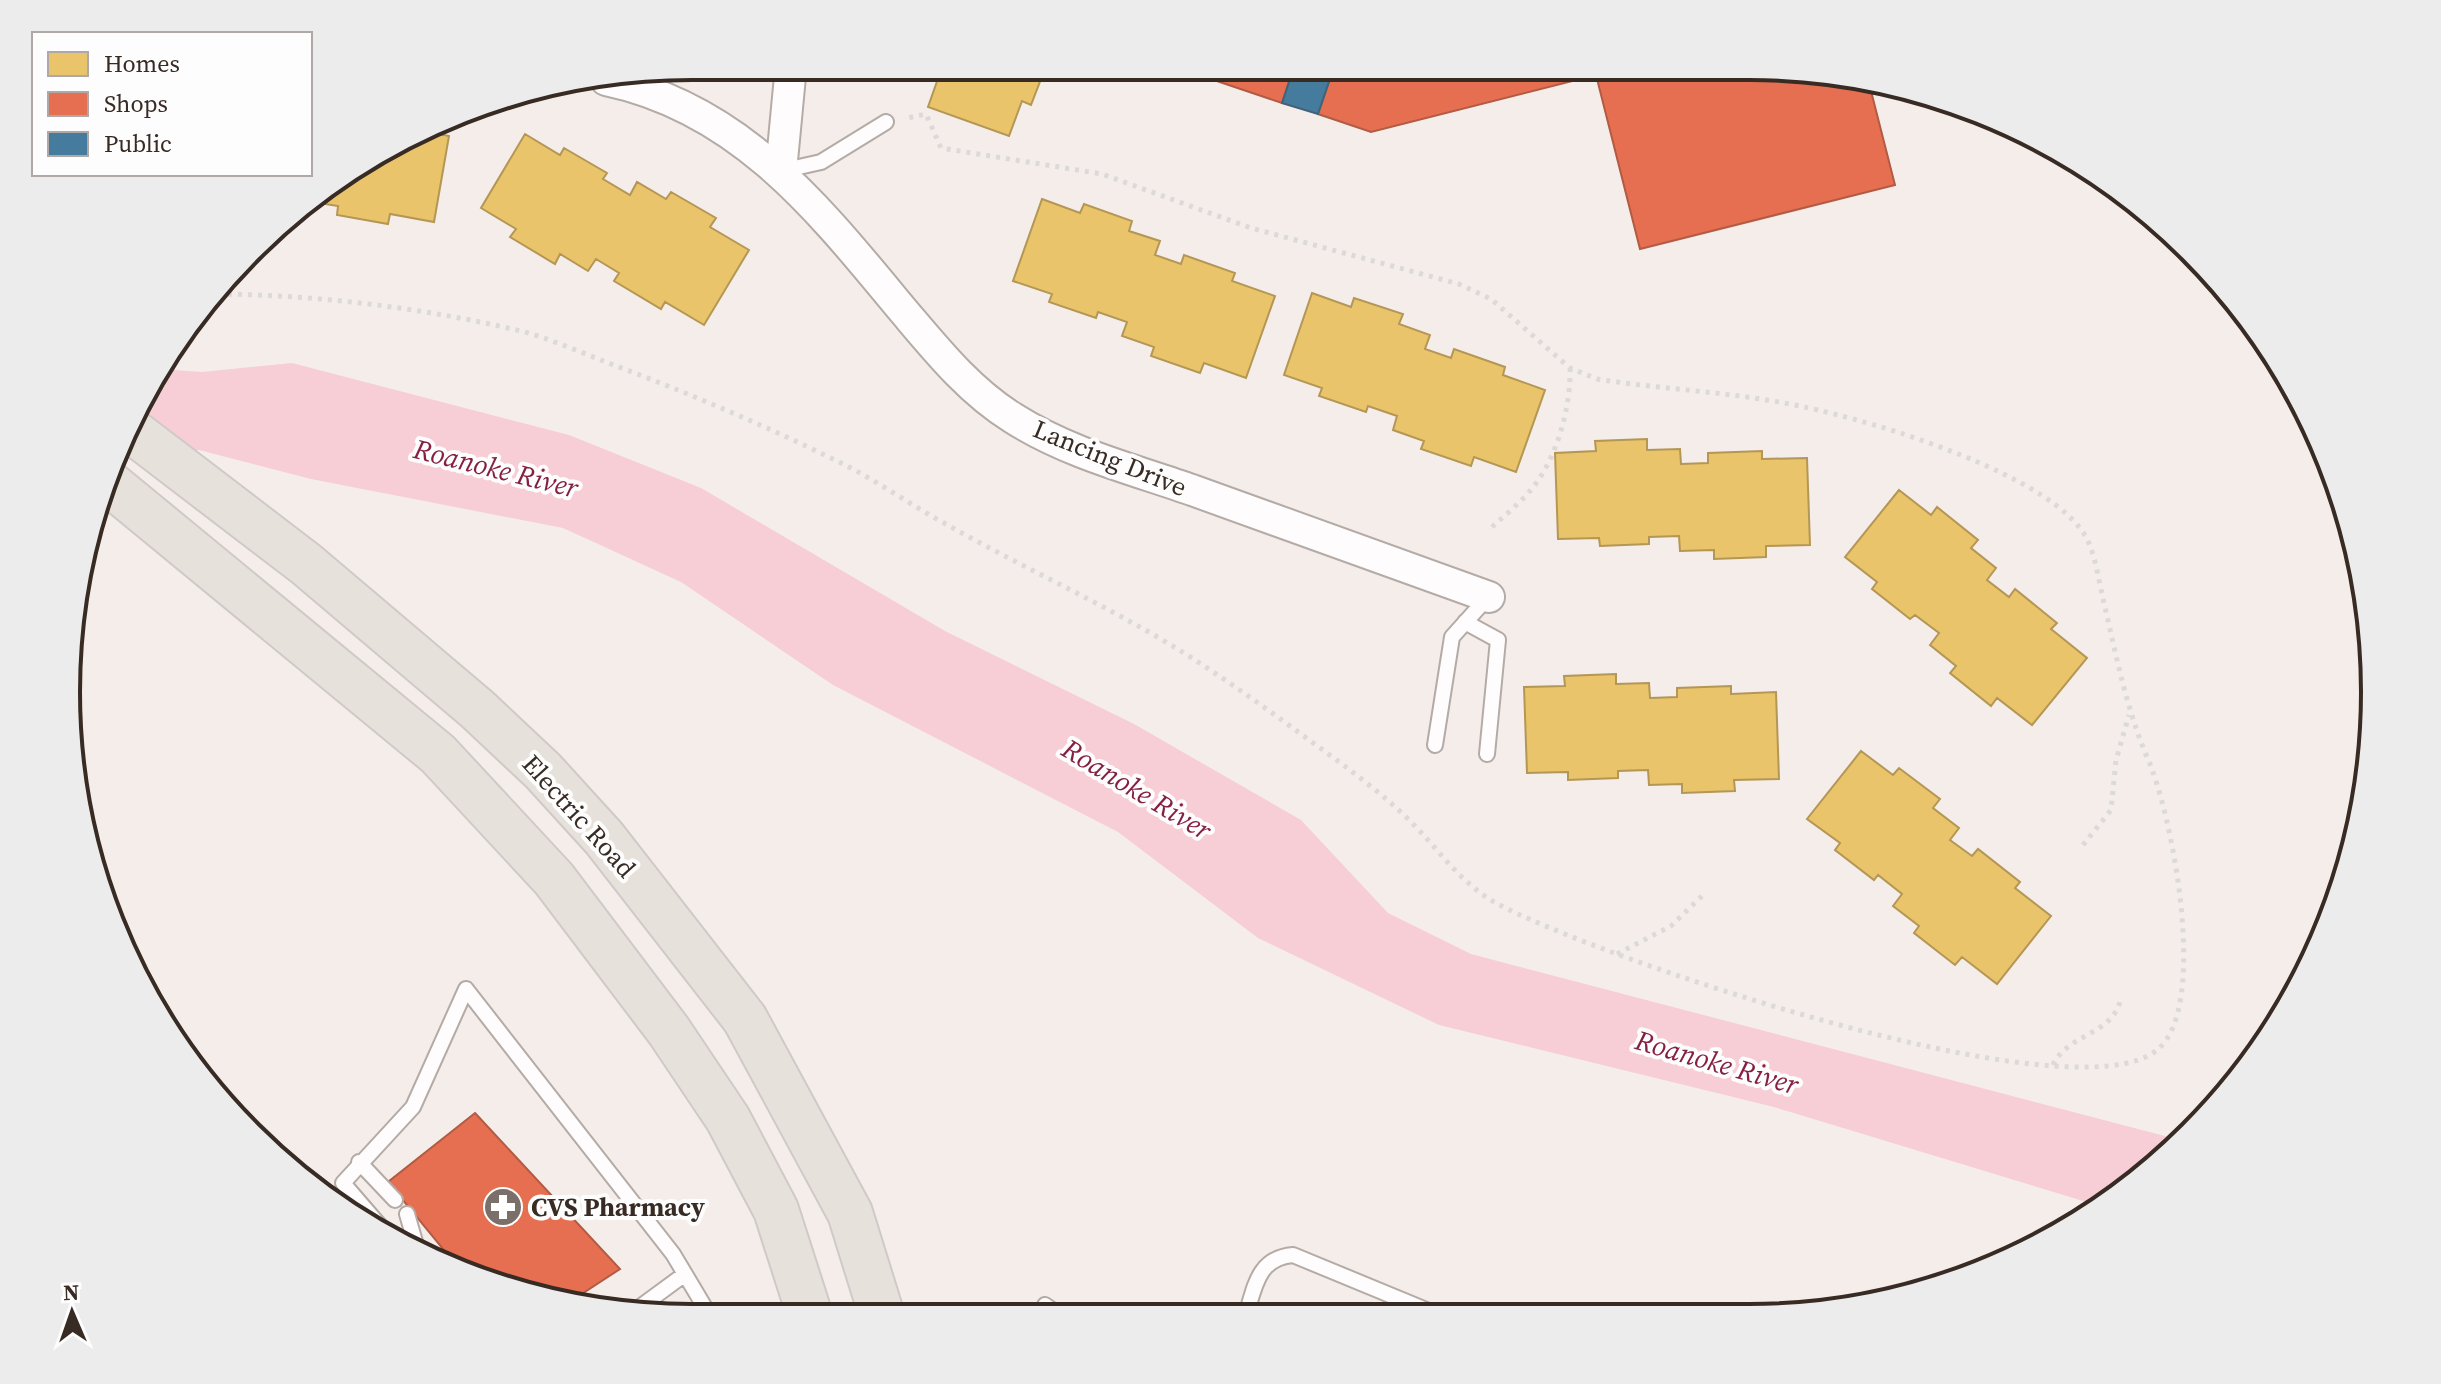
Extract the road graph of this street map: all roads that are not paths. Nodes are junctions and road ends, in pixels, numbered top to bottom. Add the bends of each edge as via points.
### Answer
1 (790, 80) edge
2 (619, 84) edge
3 (886, 122) dead end
4 (781, 171) junction
5 (137, 435) edge
6 (115, 488) edge
7 (1489, 597) joint
8 (1465, 622) junction
9 (1435, 745) dead end
10 (1487, 754) dead end
11 (359, 1162) junction
12 (395, 1200) dead end
13 (366, 1210) edge
14 (407, 1214) dead end
15 (414, 1237) edge
16 (685, 1274) junction
17 (646, 1302) edge
18 (703, 1304) edge
19 (806, 1304) edge
20 (878, 1304) edge
21 (1250, 1304) edge
22 (1412, 1304) edge

1 - 4 street
2 - 4 street, Lancing Drive via 678,105
3 - 4 lane via 821,162
4 - 7 street, Lancing Drive via 945,361 1012,418 1097,458
5 - 20 main road, Electric Road via 306,564 477,709 604,838 745,1019 850,1213
6 - 19 main road via 438,754 554,879 728,1119 776,1210
7 - 8 lane
8 - 9 lane via 1452,637
8 - 10 lane via 1498,640
11 - 12 lane
11 - 13 lane via 343,1183
11 - 16 lane via 413,1107 466,989
14 - 15 lane
16 - 17 lane
16 - 18 lane
21 - 22 lane via 1264,1265 1277,1256 1293,1255

